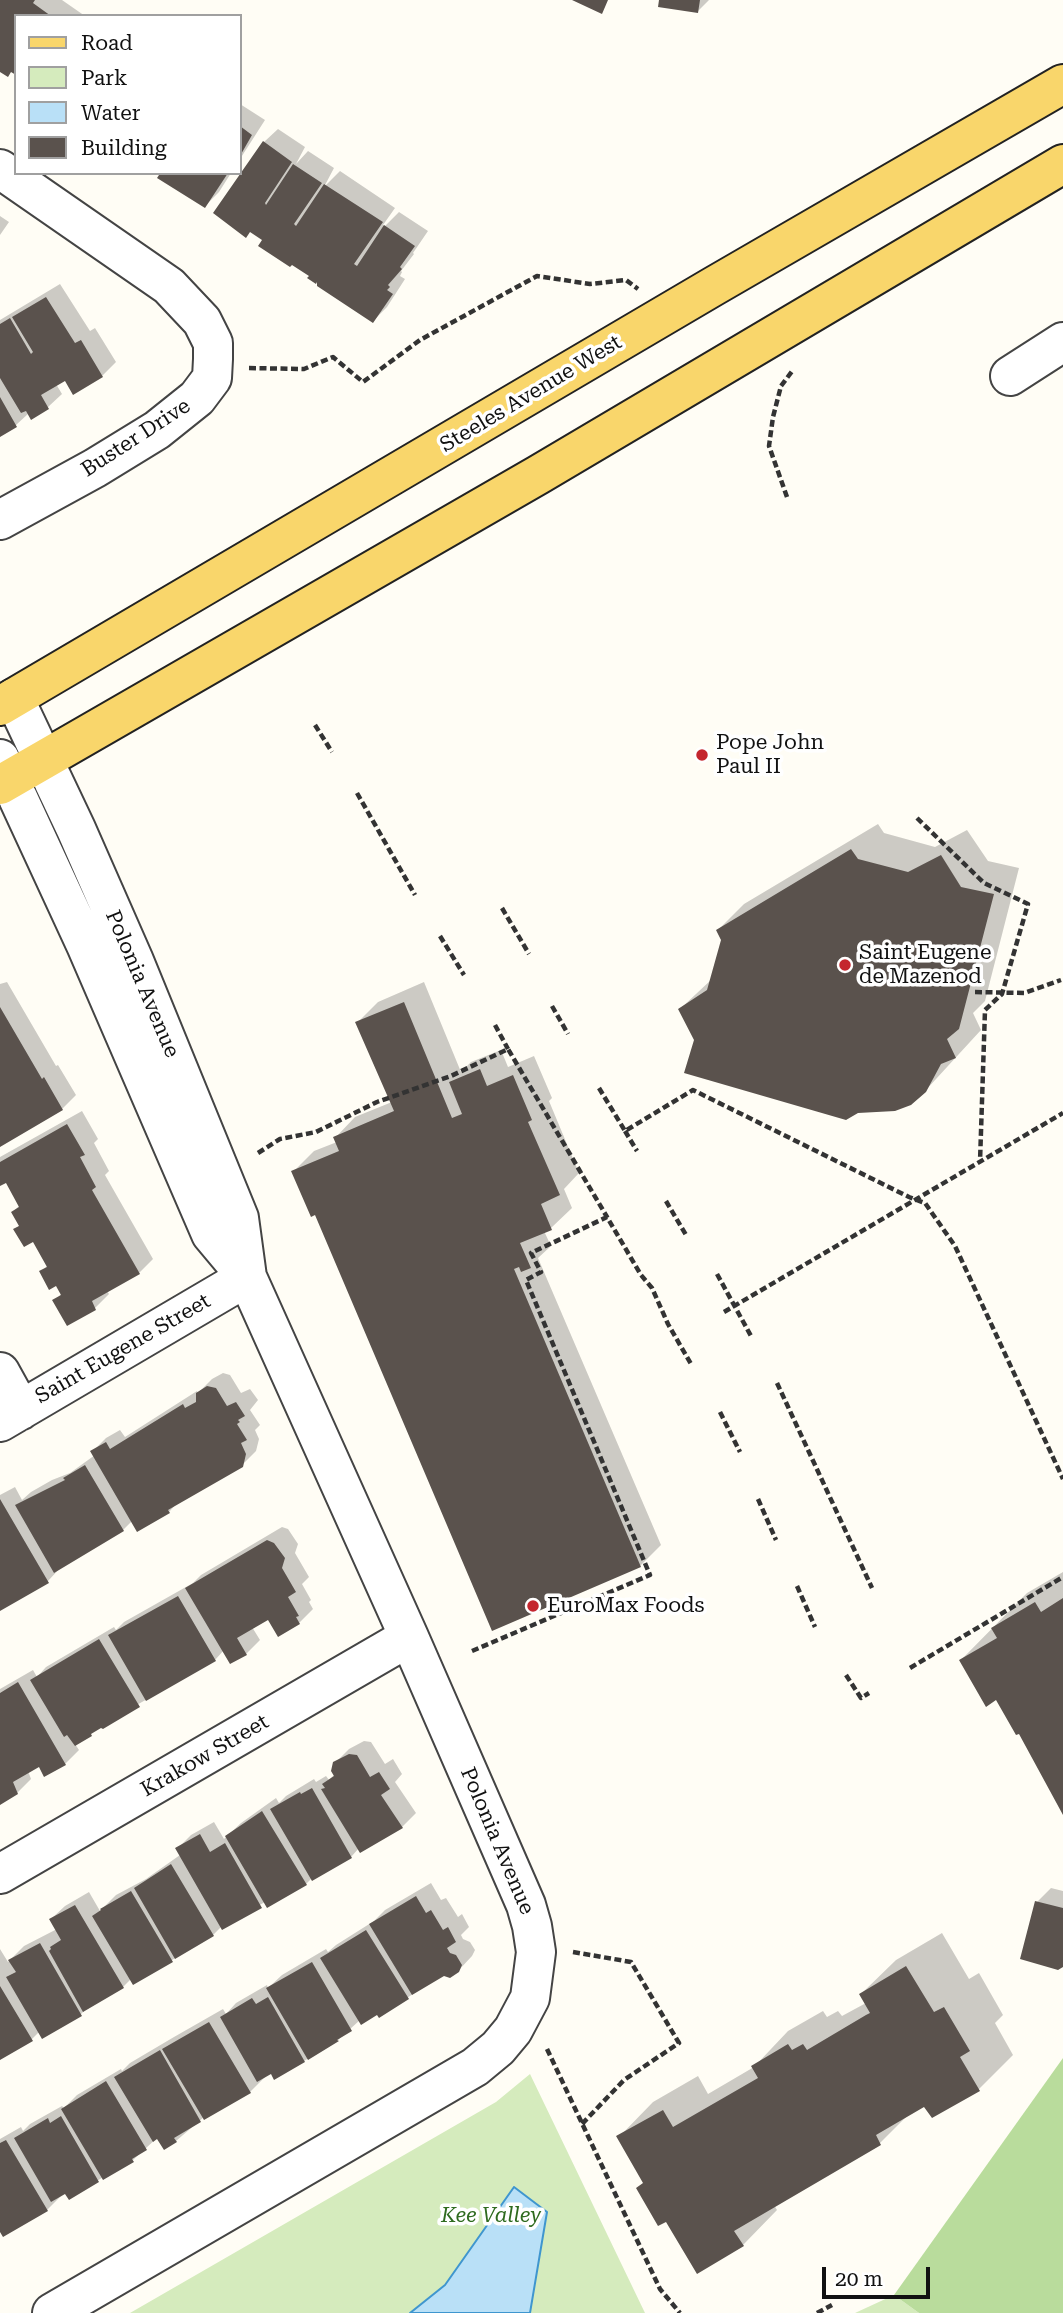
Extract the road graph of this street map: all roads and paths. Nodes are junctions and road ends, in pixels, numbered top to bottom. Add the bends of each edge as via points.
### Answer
1 (1063, 84) edge
2 (1063, 163) edge
3 (0, 169) edge
4 (669, 312) junction
5 (773, 334) junction
6 (1063, 342) edge
7 (213, 367) junction
8 (1010, 376) dead end
9 (787, 497) dead end
10 (0, 520) edge
11 (7, 702) edge
12 (316, 724) dead end
13 (332, 752) dead end
14 (43, 760) junction
15 (3, 775) edge
16 (357, 793) dead end
17 (917, 818) dead end
18 (415, 895) dead end
19 (502, 908) dead end
20 (440, 936) dead end
21 (528, 954) dead end
22 (464, 975) dead end
23 (1060, 980) dead end
24 (975, 992) dead end
25 (1002, 995) junction
26 (552, 1006) dead end
27 (495, 1025) dead end
28 (568, 1034) dead end
29 (508, 1049) junction
30 (599, 1088) dead end
31 (1063, 1113) edge
32 (625, 1131) junction
33 (637, 1151) dead end
34 (258, 1153) dead end
35 (979, 1162) junction
36 (915, 1200) junction
37 (666, 1202) dead end
38 (607, 1217) junction
39 (686, 1235) dead end
40 (717, 1274) dead end
41 (247, 1277) junction
42 (735, 1305) junction
43 (724, 1312) dead end
44 (684, 1334) dead end
45 (751, 1336) dead end
46 (676, 1338) junction
47 (691, 1364) dead end
48 (0, 1372) edge
49 (777, 1383) dead end
50 (720, 1412) dead end
51 (10, 1416) edge
52 (740, 1452) dead end
53 (1063, 1479) edge
54 (758, 1499) dead end
55 (776, 1540) dead end
56 (1063, 1577) edge
57 (797, 1586) dead end
58 (872, 1588) dead end
59 (815, 1627) dead end
60 (409, 1637) junction
61 (472, 1651) dead end
62 (910, 1668) dead end
63 (846, 1675) dead end
64 (869, 1693) dead end
65 (0, 1874) edge
66 (570, 1951) dead end
67 (545, 2045) dead end
68 (582, 2124) junction
69 (832, 2305) dead end
70 (52, 2313) edge
71 (680, 2313) edge
72 (817, 2313) edge

1 - 4 main road, Steeles Avenue West
2 - 5 main road
3 - 7 street via 169,286 202,321 212,343
4 - 7 path via 626,280 590,284 537,276 420,340 363,382 333,358 304,369
4 - 11 main road, Steeles Avenue West
5 - 9 path via 797,365 781,386 769,446
5 - 14 main road
6 - 8 street
7 - 10 street, Buster Drive via 212,378 197,398 157,430
11 - 14 street, Polonia Avenue
12 - 13 path
14 - 15 main road
14 - 41 street, Polonia Avenue via 134,961 239,1218
15 - 41 street, Polonia Avenue via 86,945 211,1234
16 - 18 path
17 - 25 path via 984,883 1028,904
19 - 21 path
20 - 22 path
23 - 25 path via 1024,993
24 - 25 path
25 - 35 path via 985,1010
26 - 28 path
27 - 29 path
29 - 34 path via 316,1132 280,1139
29 - 38 path
30 - 32 path
31 - 35 path
32 - 33 path
32 - 36 path via 693,1090
35 - 36 path
36 - 42 path
36 - 53 path via 926,1203 955,1246
37 - 39 path
38 - 46 path via 652,1288
38 - 61 path via 531,1253 541,1272 526,1280 650,1575
40 - 42 path
41 - 51 street, Saint Eugene Street
41 - 60 street, Polonia Avenue
42 - 43 path
42 - 45 path
44 - 46 path
46 - 47 path
48 - 51 street
49 - 58 path
50 - 52 path
54 - 55 path
56 - 62 path
57 - 59 path
60 - 65 street, Krakow Street
60 - 70 street, Polonia Avenue via 532,1926 536,1952 530,1998 513,2031 475,2067
63 - 64 path via 861,1698
66 - 68 path via 631,1962 678,2043 624,2080
67 - 68 path
68 - 71 path via 660,2289
69 - 72 path

